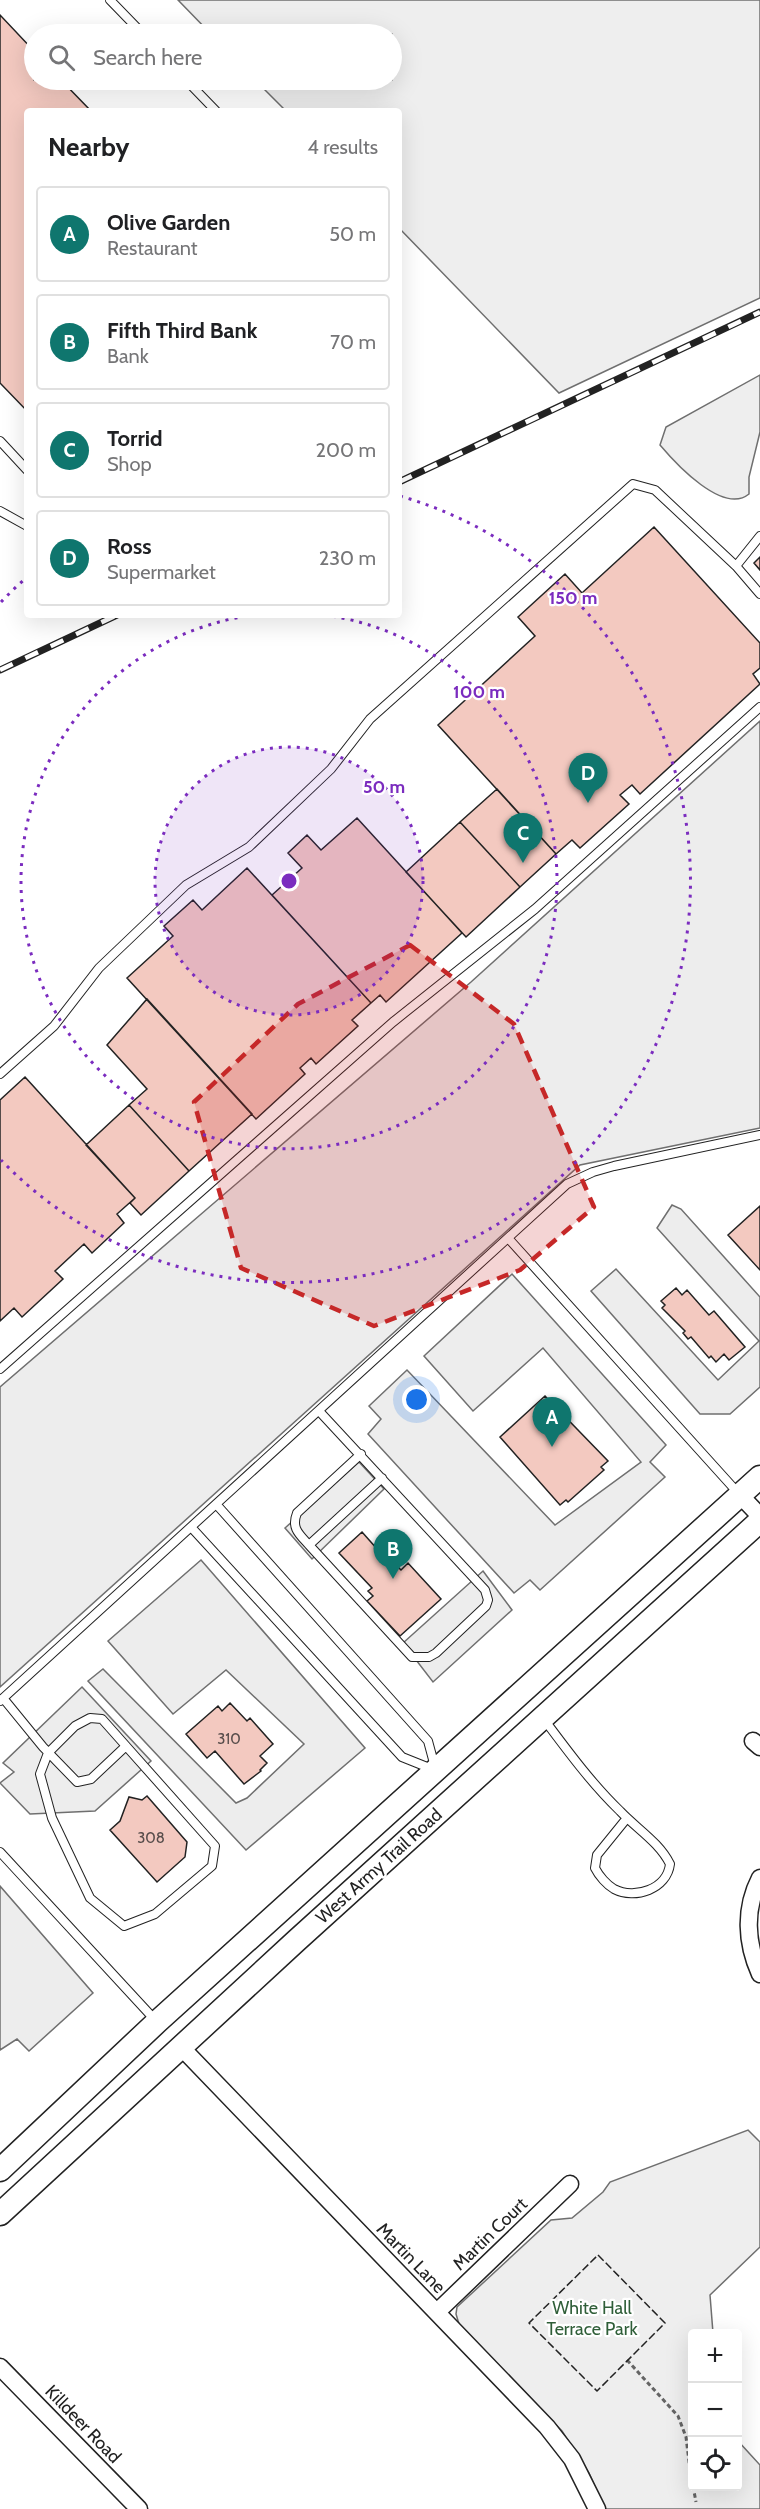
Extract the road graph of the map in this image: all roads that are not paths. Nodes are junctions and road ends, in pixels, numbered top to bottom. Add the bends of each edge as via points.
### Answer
1 (110, 0) edge
2 (133, 24) edge
3 (196, 90) edge
4 (213, 108) edge
5 (0, 441) edge
6 (24, 467) edge
7 (0, 511) edge
8 (24, 524) edge
9 (760, 536) edge
10 (736, 566) junction
11 (760, 594) edge
12 (760, 707) edge
13 (0, 1074) edge
14 (760, 1135) edge
15 (507, 1238) junction
16 (0, 1369) edge
17 (319, 1411) junction
18 (361, 1454) junction
19 (760, 1477) edge
20 (382, 1478) junction
21 (740, 1495) junction
22 (216, 1504) junction
23 (760, 1516) edge
24 (760, 1521) edge
25 (191, 1527) junction
26 (309, 1545) junction
27 (1, 1700) edge
28 (543, 1718) junction
29 (126, 1746) junction
30 (48, 1753) junction
31 (435, 1771) junction
32 (456, 1796) junction
33 (627, 1818) junction
34 (0, 1852) edge
35 (760, 1878) edge
36 (760, 1974) edge
37 (157, 2022) junction
38 (180, 2046) junction
39 (153, 2072) junction
40 (0, 2170) edge
41 (570, 2184) dead end
42 (0, 2214) edge
43 (437, 2312) junction
44 (0, 2367) edge
45 (139, 2509) edge
46 (597, 2509) edge

1 - 2 lane
3 - 4 lane
5 - 6 lane
7 - 8 lane
9 - 10 lane
10 - 11 lane
10 - 13 lane via 655,489 633,484 370,719 331,769 258,839 186,885 99,968 54,1026
12 - 16 lane via 535,909 393,1022
14 - 15 lane via 593,1172 567,1184
15 - 17 lane
15 - 21 lane
17 - 18 lane
17 - 22 lane
18 - 20 lane
18 - 26 lane via 297,1513 295,1529
19 - 21 main road, West Army Trail Road
20 - 26 lane
20 - 26 lane via 485,1590 489,1600 436,1653 412,1657
21 - 23 street
21 - 31 main road, West Army Trail Road
22 - 25 lane
22 - 31 lane via 428,1741
24 - 28 main road, West Army Trail Road
25 - 27 lane
25 - 31 lane via 402,1757
27 - 30 lane
28 - 32 main road, West Army Trail Road
28 - 33 lane via 597,1787
29 - 30 lane via 102,1719 90,1718 75,1726
29 - 30 lane via 92,1779 76,1782
29 - 30 lane via 215,1846 212,1866 155,1914 124,1926 90,1898 52,1818 40,1774
31 - 32 main road
31 - 37 main road, West Army Trail Road
32 - 38 main road, West Army Trail Road
33 - 33 lane via 670,1864 665,1879 655,1887 628,1894 612,1889 595,1868 597,1854
34 - 37 lane
35 - 36 street via 748,1914 750,1947
37 - 39 main road
37 - 40 main road, West Army Trail Road
38 - 39 main road, West Army Trail Road
38 - 43 street, Martin Lane
39 - 42 main road, West Army Trail Road
41 - 43 street, Martin Court
43 - 46 street, Martin Lane via 561,2444
44 - 45 street, Killdeer Road

